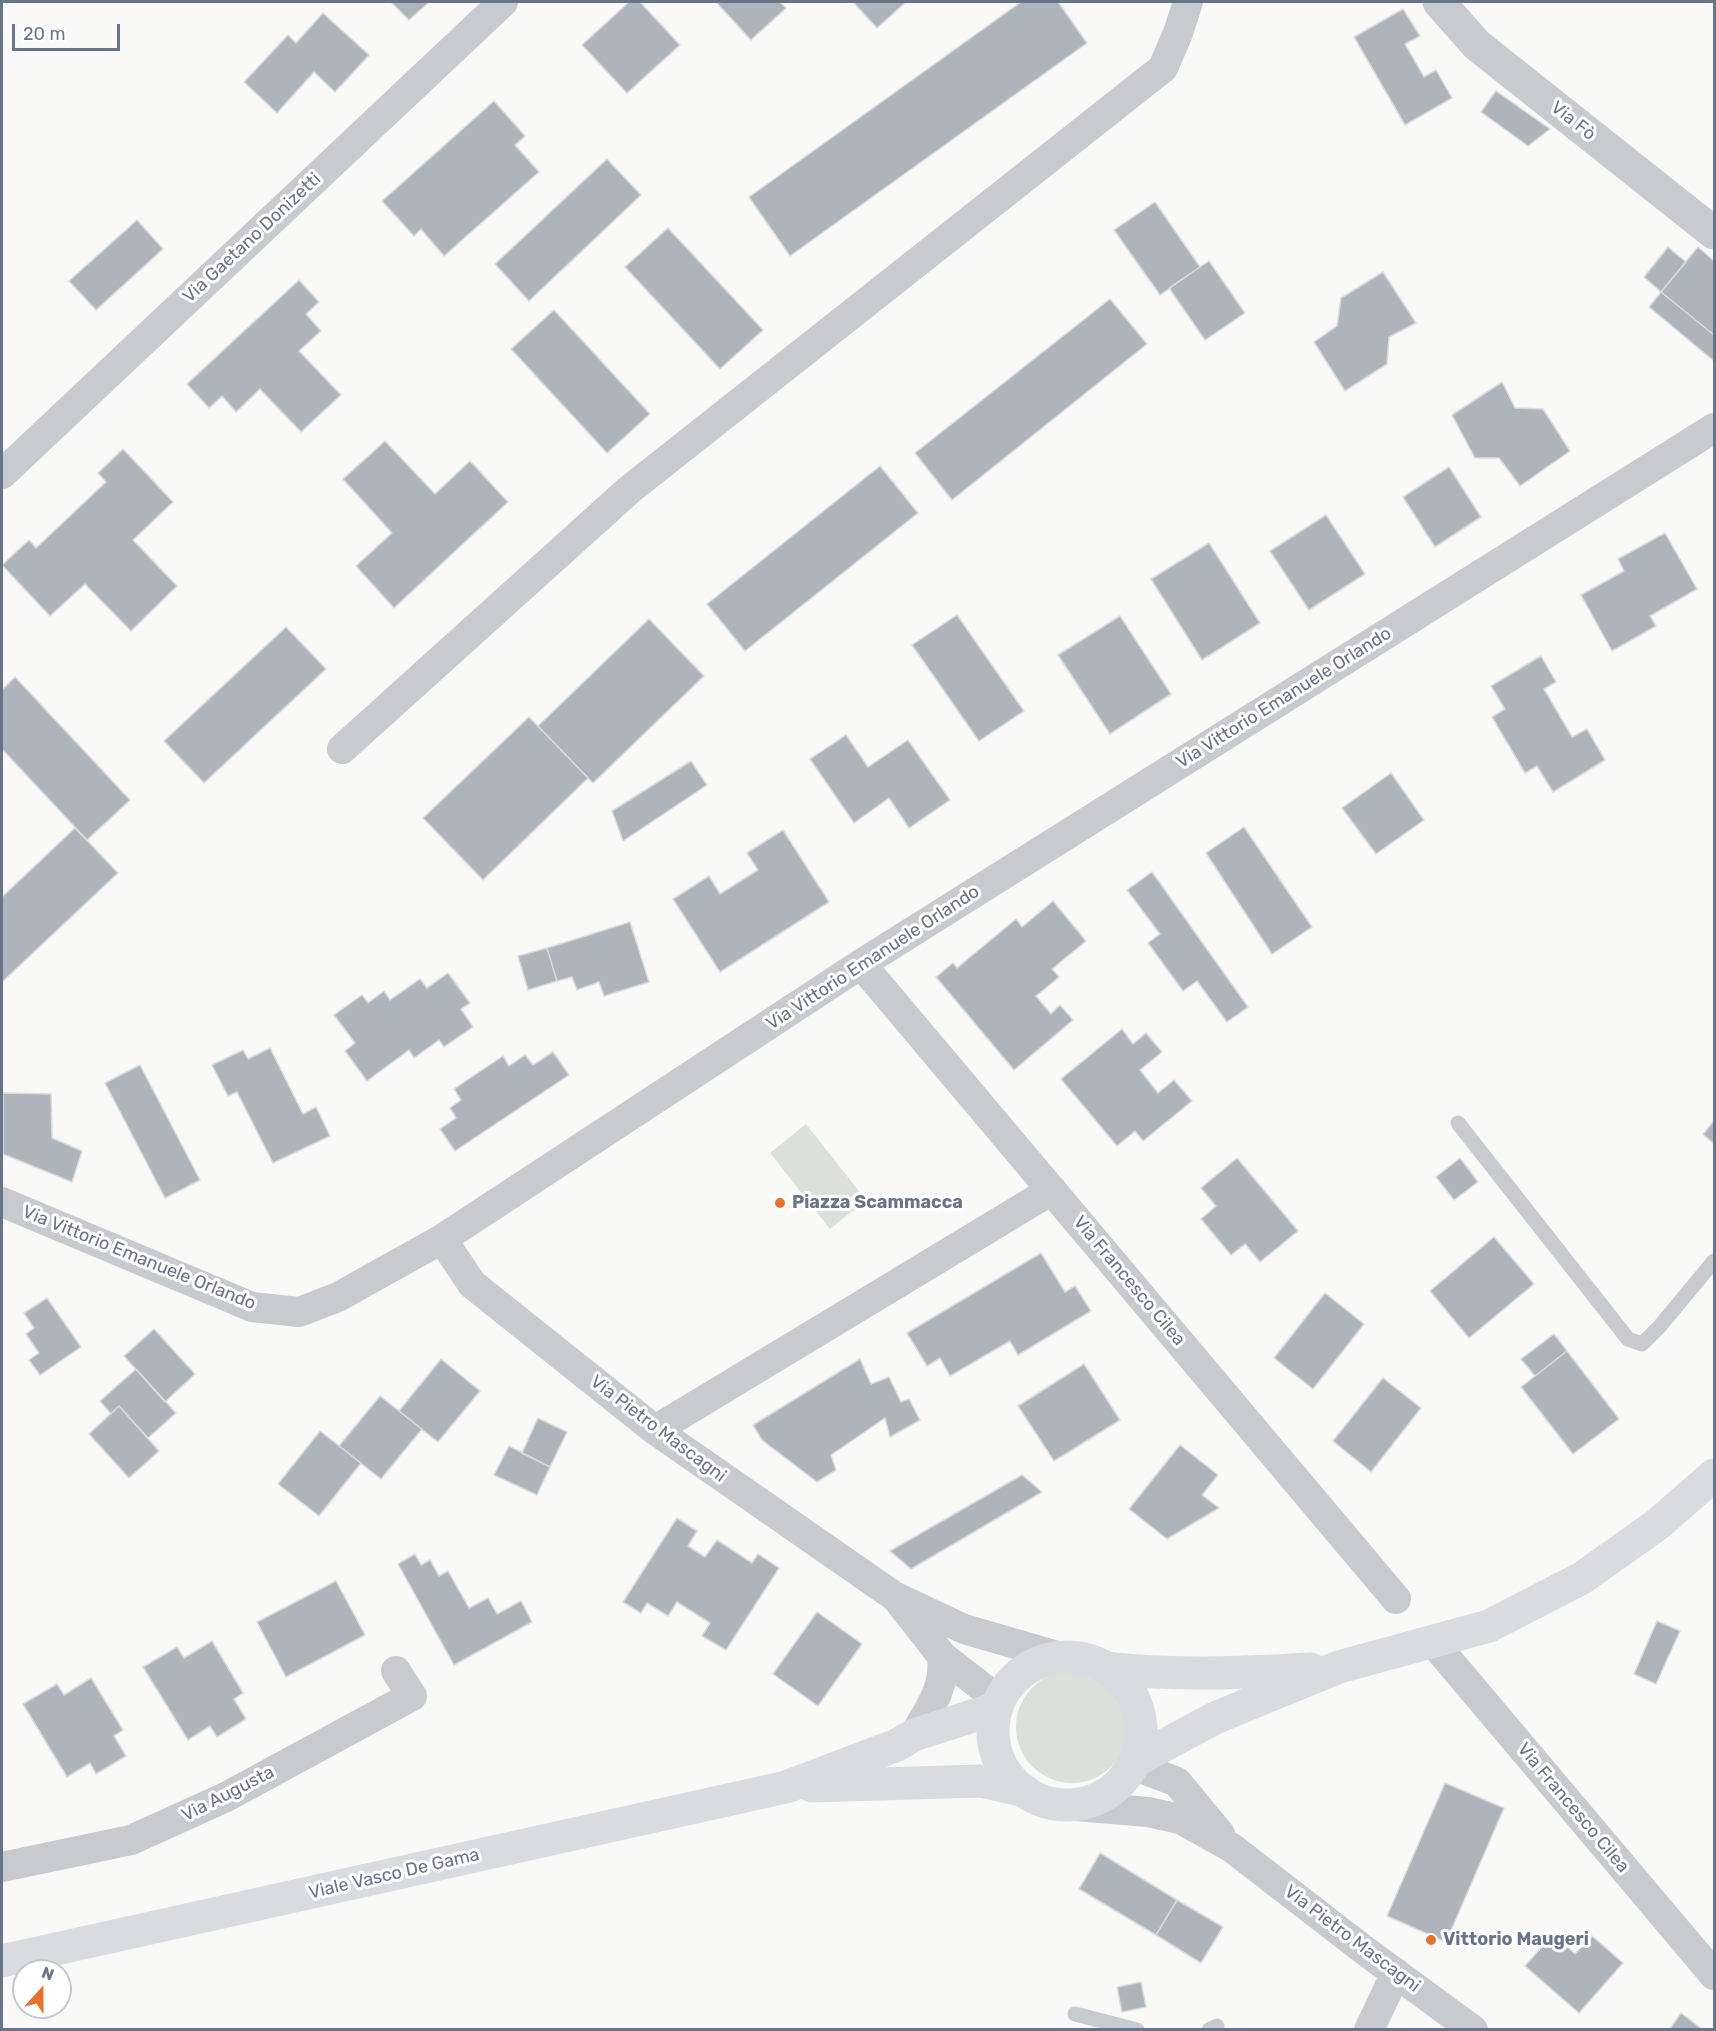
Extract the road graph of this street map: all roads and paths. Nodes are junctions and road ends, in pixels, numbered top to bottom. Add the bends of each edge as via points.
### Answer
1 (503, 2) edge
2 (1188, 2) edge
3 (1439, 2) edge
4 (1714, 233) edge
5 (1714, 428) edge
6 (2, 474) edge
7 (342, 749) dead end
8 (861, 964) junction
9 (1458, 1123) dead end
10 (1052, 1190) junction
11 (2, 1202) edge
12 (442, 1239) junction
13 (1714, 1261) edge
14 (655, 1430) junction
15 (1714, 1474) edge
16 (894, 1596) junction
17 (1396, 1599) dead end
18 (1432, 1642) junction
19 (942, 1656) junction
20 (1064, 1658) junction
21 (1339, 1667) junction
22 (1105, 1668) junction
23 (396, 1671) dead end
24 (999, 1705) junction
25 (914, 1735) junction
26 (1134, 1763) junction
27 (786, 1787) junction
28 (1025, 1791) junction
29 (1064, 1805) junction
30 (1232, 1848) junction
31 (2, 1868) edge
32 (2, 1961) edge
33 (1396, 1973) junction
34 (1714, 1974) edge
35 (1075, 2014) dead end
36 (1137, 2030) edge
37 (1369, 2030) edge
38 (1473, 2030) edge

1 - 6 street, Via Gaetano Donizetti
2 - 7 street via 1162,68 629,490
3 - 4 street, Via Fò via 1477,45
5 - 8 street, Via Vittorio Emanuele Orlando
8 - 10 street, Via Francesco Cilea
8 - 12 street, Via Vittorio Emanuele Orlando
9 - 13 lane via 1628,1339 1642,1344
10 - 14 street
10 - 17 street, Via Francesco Cilea
11 - 12 street, Via Vittorio Emanuele Orlando via 252,1307 299,1312 338,1298
12 - 14 street, Via Pietro Mascagni via 472,1284
14 - 16 street, Via Pietro Mascagni
15 - 18 main road via 1659,1524 1582,1578 1489,1626
16 - 19 street
16 - 20 street via 964,1629
18 - 21 main road
18 - 34 street, Via Francesco Cilea
19 - 24 street
19 - 25 street via 944,1674 936,1700
20 - 22 main road via 1085,1660
20 - 24 main road via 1050,1659 1025,1671 1005,1691
21 - 22 main road via 1217,1675
21 - 26 main road via 1215,1718
22 - 26 main road via 1126,1686 1138,1711 1141,1739
23 - 31 street, Via Augusta via 412,1696 226,1797 131,1840
24 - 25 main road
24 - 28 main road via 993,1731 999,1759 1014,1783
25 - 27 main road
26 - 29 main road via 1126,1777 1105,1796 1078,1805
26 - 30 street via 1177,1782
27 - 28 main road via 981,1781
27 - 32 main road, Viale Vasco De Gama
28 - 29 main road via 1037,1799
29 - 30 street via 1148,1812 1180,1819
30 - 33 street, Via Pietro Mascagni
33 - 37 street
33 - 38 street, Via Pietro Mascagni
35 - 36 lane

